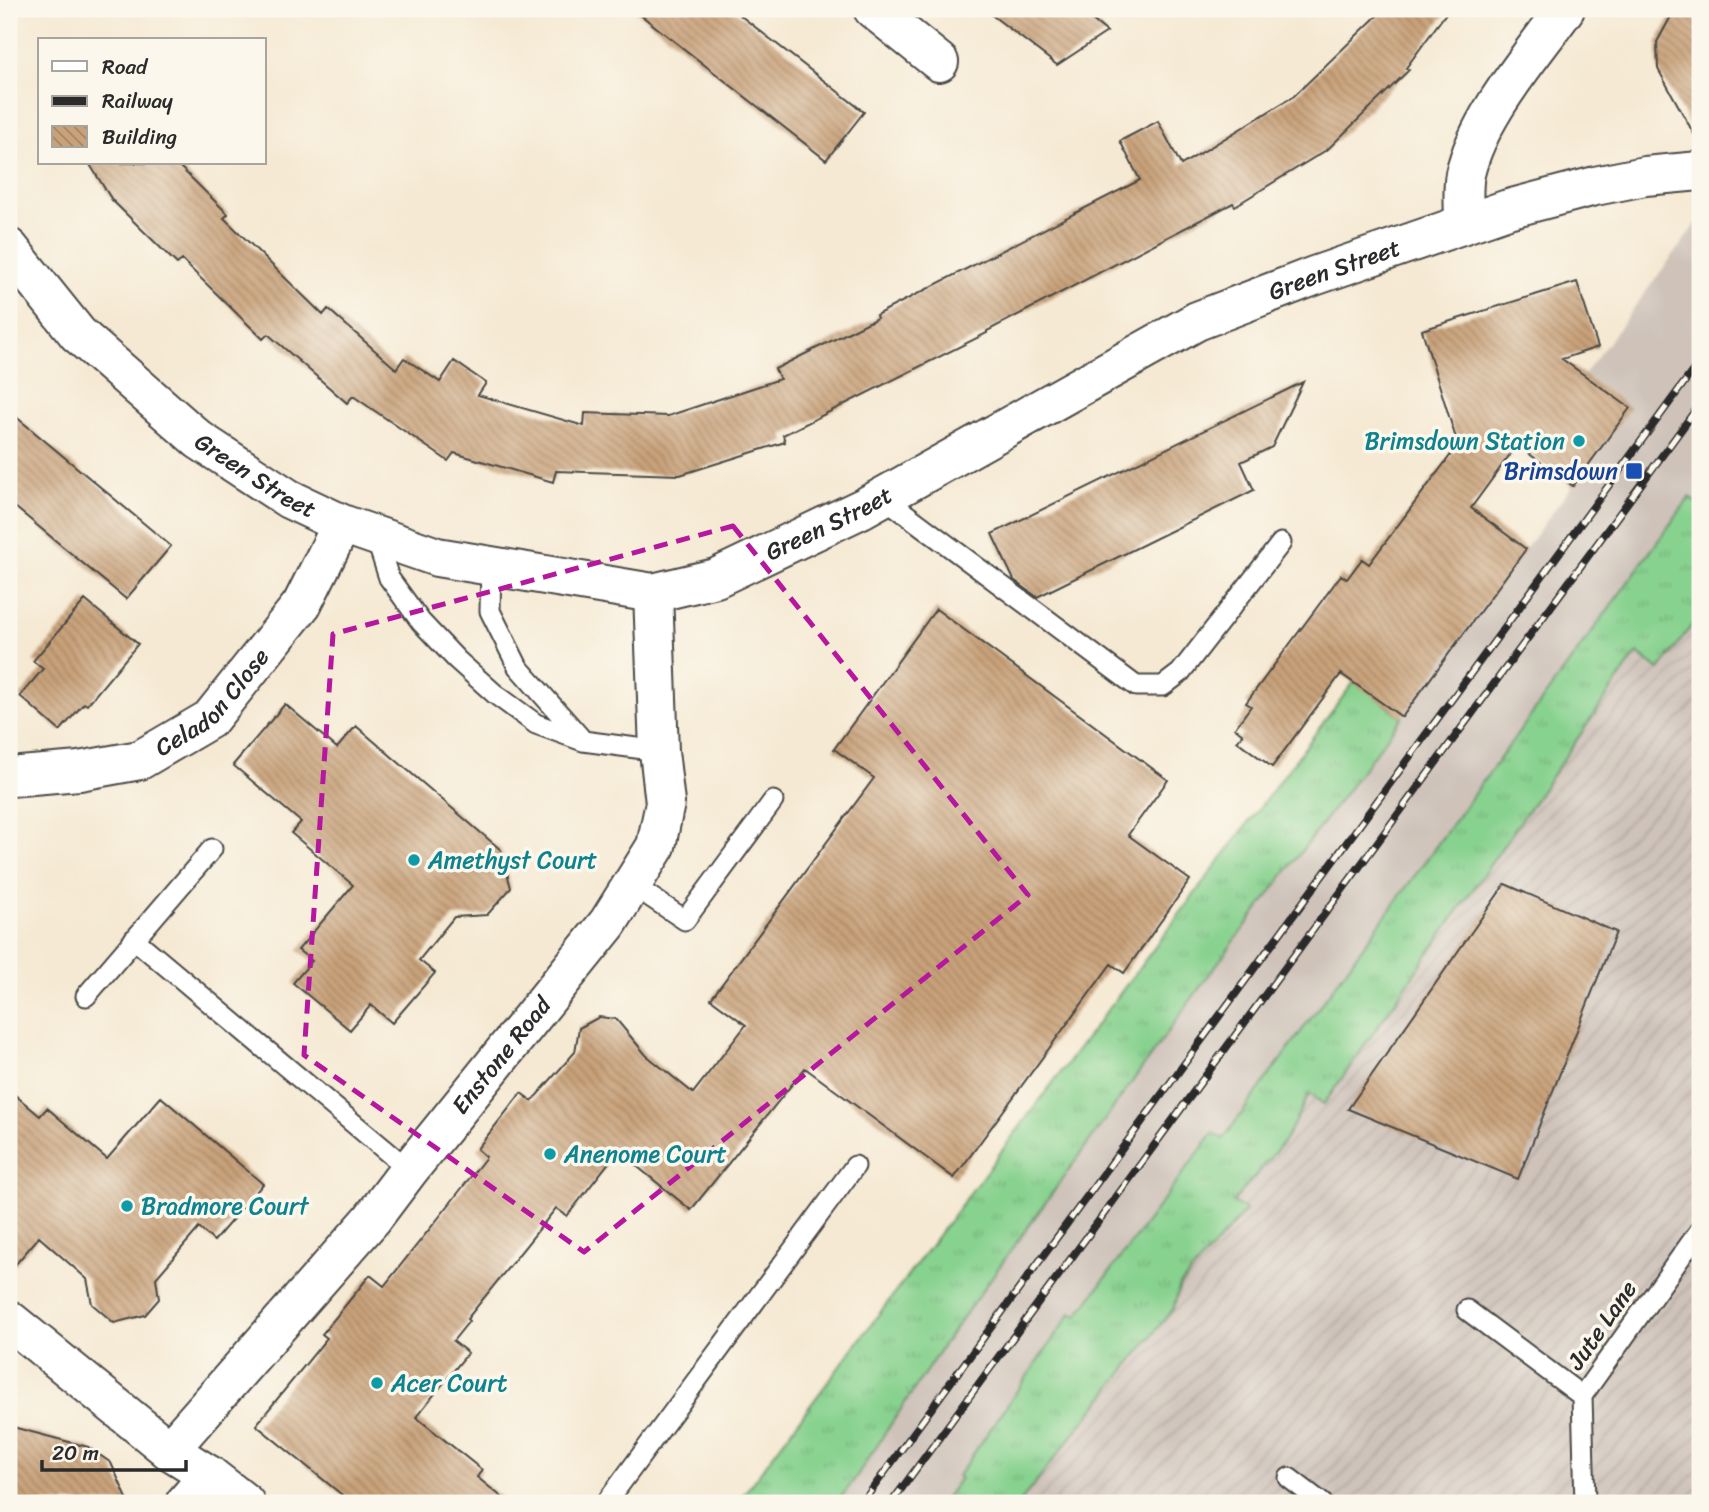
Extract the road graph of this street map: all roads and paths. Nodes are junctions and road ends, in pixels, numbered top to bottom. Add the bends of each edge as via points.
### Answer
1 (873, 9) edge
2 (1565, 9) edge
3 (939, 62) dead end
4 (1700, 171) edge
5 (1464, 223) junction
6 (9, 248) edge
7 (883, 497) junction
8 (359, 530) junction
9 (1281, 542) dead end
10 (491, 567) junction
11 (653, 593) junction
12 (583, 741) junction
13 (659, 751) junction
14 (9, 776) edge
15 (773, 801) dead end
16 (212, 849) dead end
17 (634, 886) junction
18 (134, 939) junction
19 (86, 996) dead end
20 (855, 1166) dead end
21 (409, 1170) junction
22 (1700, 1230) edge
23 (1467, 1310) dead end
24 (9, 1320) edge
25 (1582, 1396) junction
26 (169, 1450) junction
27 (1289, 1478) dead end
28 (197, 1489) edge
29 (245, 1503) edge
30 (606, 1503) edge
31 (1322, 1503) edge
32 (1586, 1503) edge

1 - 3 street
2 - 5 street via 1475,145 1465,177
4 - 5 street, Green Street via 1595,186
5 - 7 street, Green Street via 1197,321
6 - 8 street, Green Street via 78,334 198,440 289,499
7 - 9 lane via 1136,686 1163,686 1180,673
7 - 11 street, Green Street via 716,578
8 - 10 street, Green Street via 437,556
8 - 12 lane via 421,622 457,660 536,724
8 - 14 street, Celadon Close via 210,719 140,760 79,771
10 - 11 street, Green Street
10 - 12 lane via 490,611 518,667
11 - 13 street, Enstone Road
12 - 13 lane
13 - 17 street, Enstone Road via 665,803 656,846
15 - 17 lane via 685,920
16 - 18 lane
17 - 21 street, Enstone Road
18 - 19 lane
18 - 21 lane
20 - 30 lane
21 - 26 street, Enstone Road via 372,1220
22 - 25 lane, Jute Lane
23 - 25 lane
24 - 26 street
25 - 32 lane, Jute Lane
26 - 28 street
27 - 31 lane
28 - 29 street

